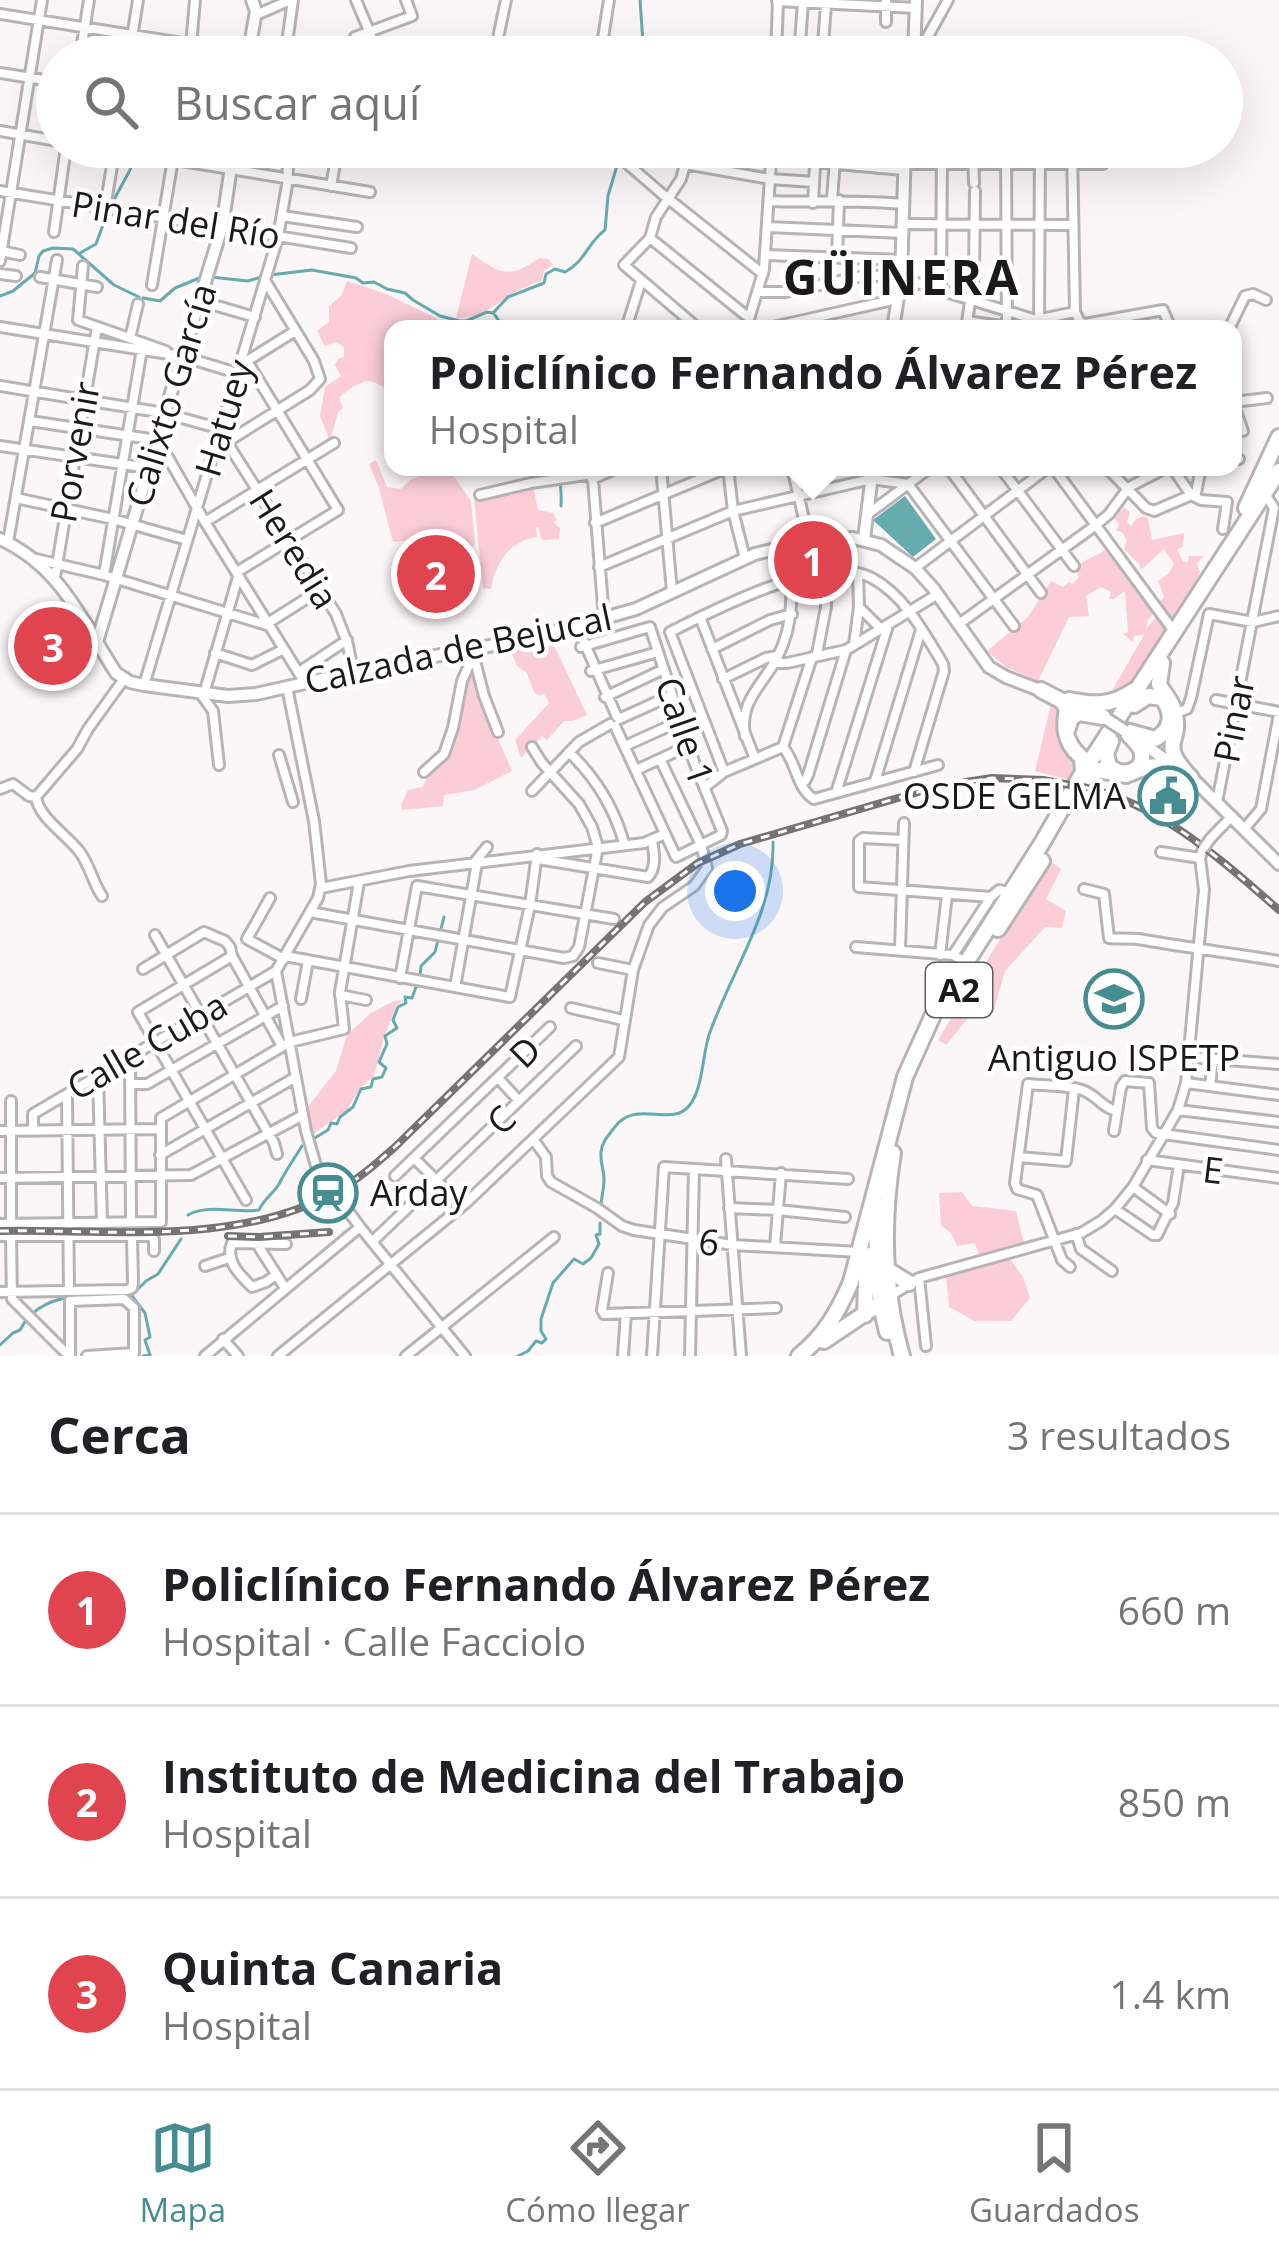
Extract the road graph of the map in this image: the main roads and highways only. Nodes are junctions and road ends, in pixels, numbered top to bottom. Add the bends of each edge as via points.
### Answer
1 (252, 0) edge
2 (916, 4) edge
3 (252, 36) edge
4 (915, 36) edge
5 (231, 168) edge
6 (904, 168) edge
7 (894, 320) edge
8 (1279, 437) edge
9 (1279, 470) edge
10 (872, 476) edge
11 (1279, 480) edge
12 (864, 539) junction
13 (4, 540) edge
14 (1198, 597) junction
15 (97, 641) junction
16 (1163, 659) junction
17 (1145, 680) junction
18 (1041, 690) joint
19 (1068, 705) junction
20 (1127, 714) junction
21 (1105, 719) junction
22 (1117, 735) junction
23 (1191, 778) junction
24 (1082, 780) junction
25 (1279, 864) edge
26 (875, 1273) junction
27 (914, 1281) road end
28 (863, 1317) junction
29 (885, 1326) junction
30 (803, 1356) edge
31 (892, 1356) edge
32 (902, 1356) edge

1 - 3 main road
2 - 4 main road
5 - 15 main road, Calixto García via 221,227 109,577
6 - 7 main road
8 - 14 highway, A2
9 - 14 highway
10 - 12 main road
11 - 16 highway, A2
12 - 15 main road, Calzada de Bejucal via 809,541 745,557 636,609 473,653 302,677 237,697 124,679
12 - 18 main road via 915,568 993,670
13 - 15 main road via 55,578
14 - 17 highway, A2
16 - 20 highway, A2
16 - 23 highway via 1159,684 1175,713 1172,750
17 - 19 highway via 1110,702
17 - 22 highway, A2
18 - 19 highway
19 - 21 main road
19 - 24 highway via 1065,737 1083,760
20 - 22 highway, A2
20 - 22 highway via 1155,695 1170,719 1155,740
21 - 22 main road, bridge
21 - 22 highway via 1071,718 1072,741 1092,750
22 - 23 main road
22 - 24 highway, A2
23 - 24 highway via 1154,766
23 - 25 main road
24 - 26 highway, A2 via 1051,847 929,1042 900,1123
24 - 26 highway, A2 via 960,959 912,1058 881,1170
26 - 27 highway
26 - 28 highway
26 - 28 highway
26 - 29 highway, A2
26 - 30 highway
26 - 32 highway, A2
28 - 29 highway
28 - 30 highway
29 - 31 highway, A2

